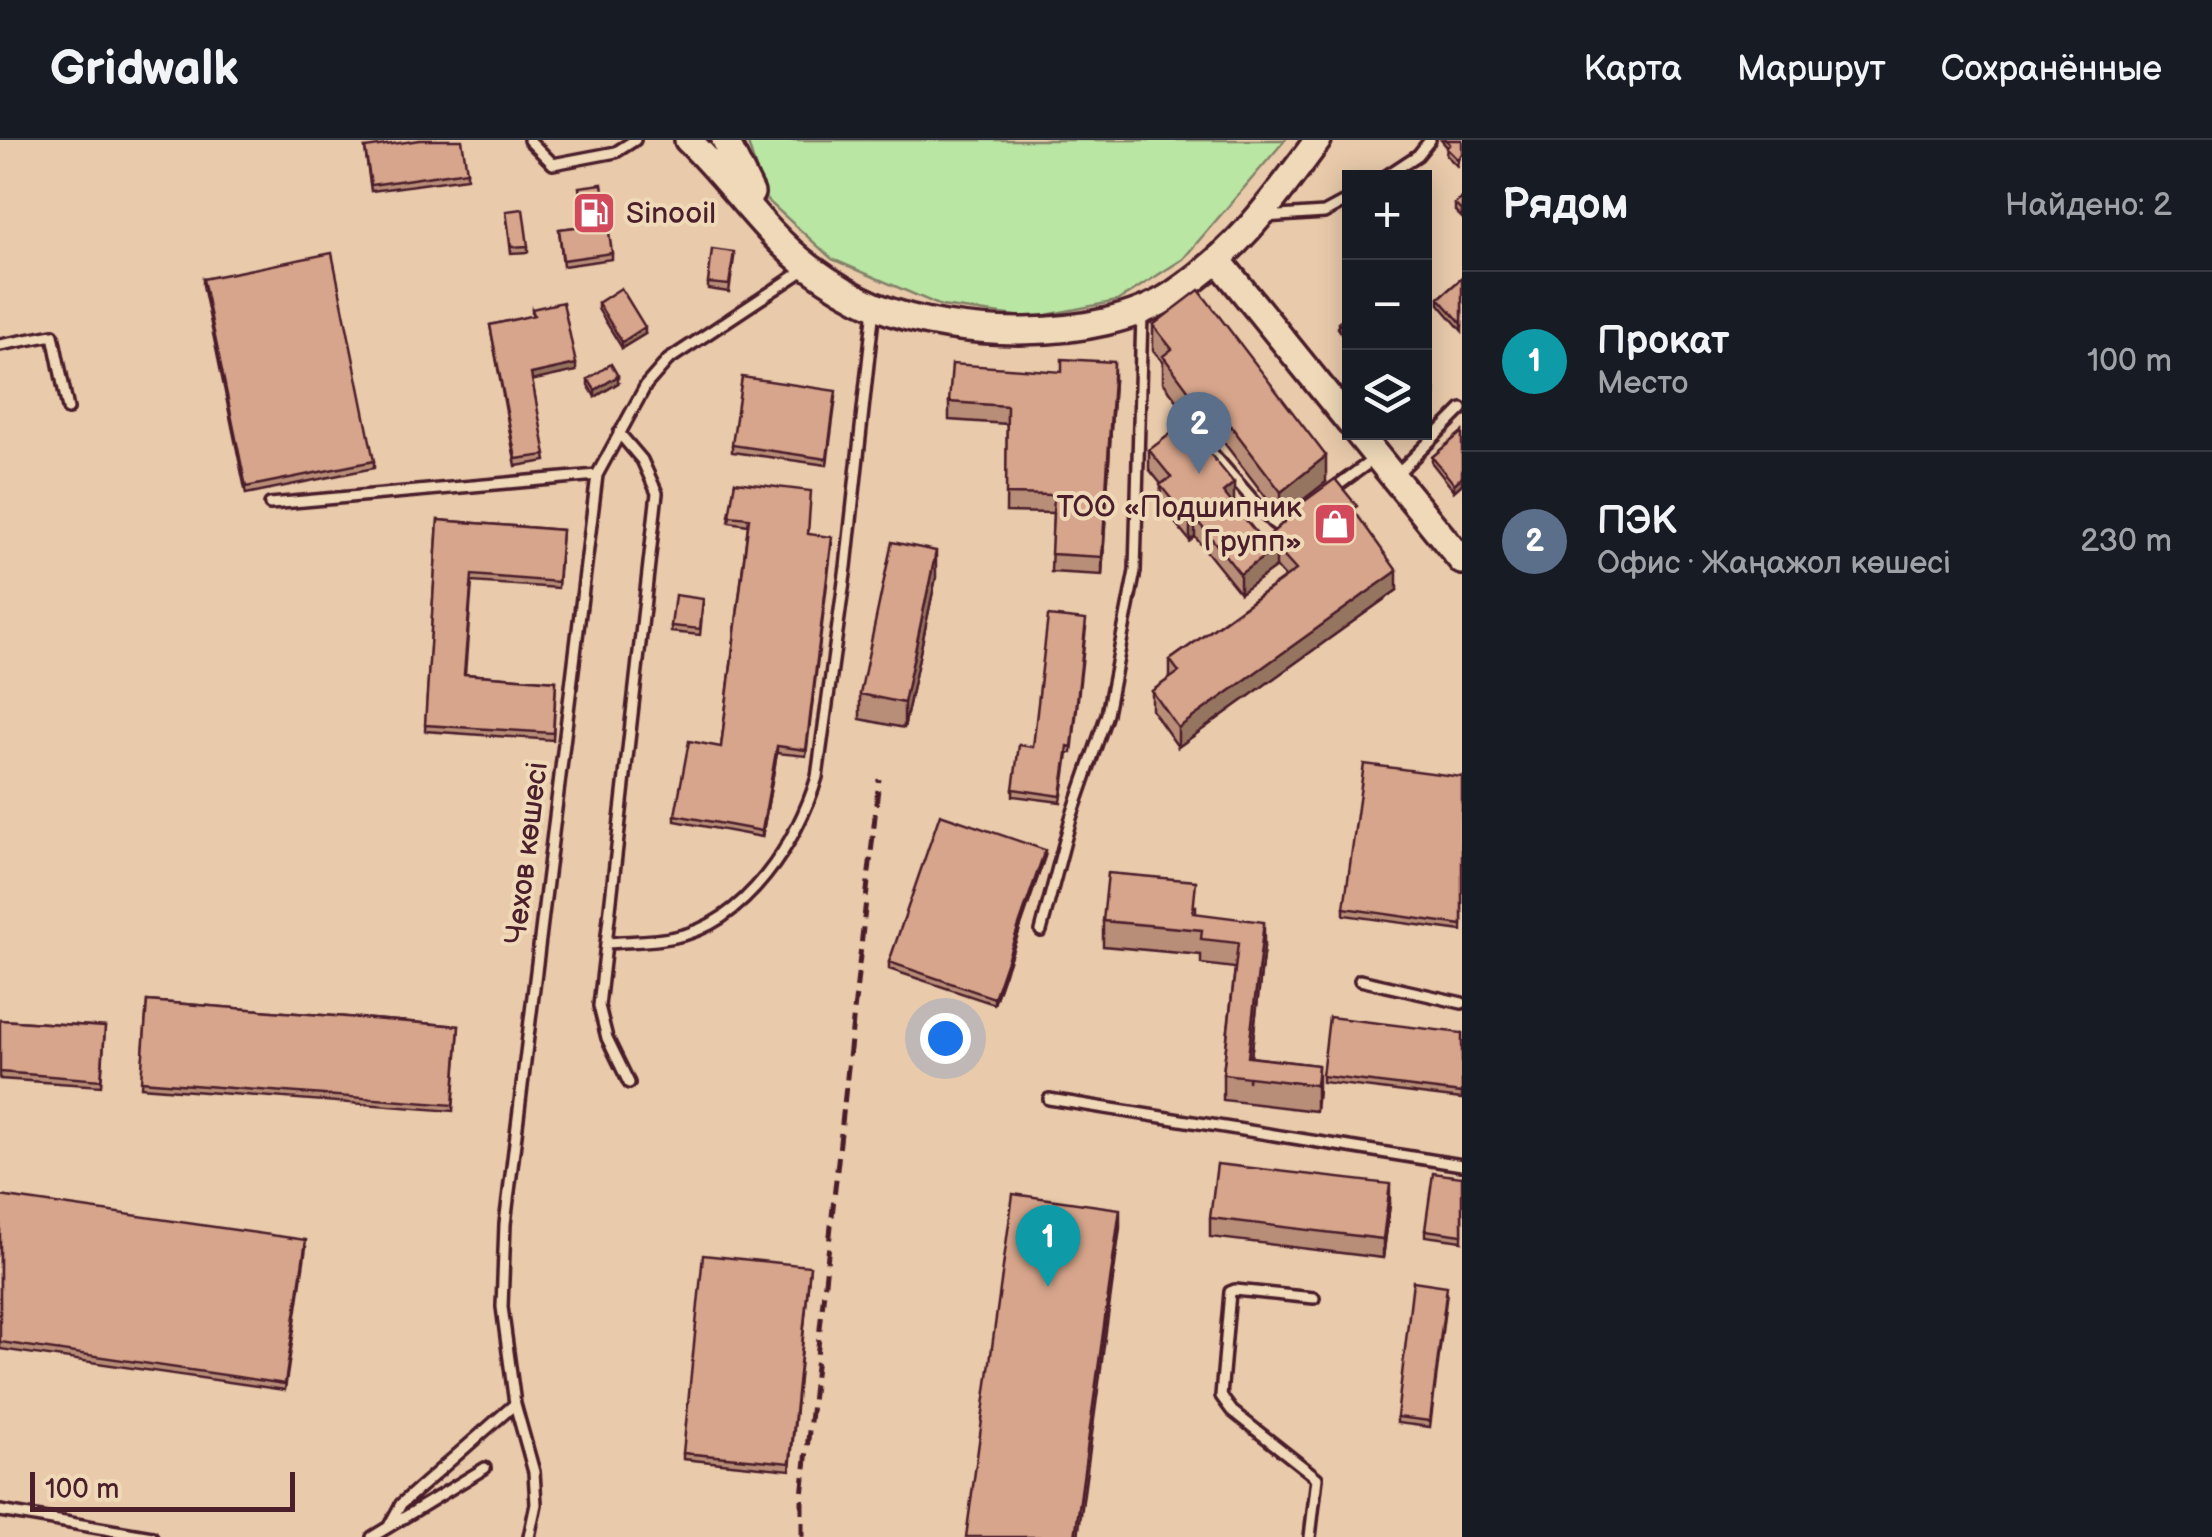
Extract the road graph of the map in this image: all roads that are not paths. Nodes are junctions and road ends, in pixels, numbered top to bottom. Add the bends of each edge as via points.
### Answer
1 (529, 140) edge
2 (634, 140) edge
3 (688, 140) edge
4 (725, 140) edge
5 (1318, 140) edge
6 (1430, 140) edge
7 (1395, 170) edge
8 (1342, 202) edge
9 (1261, 217) junction
10 (781, 240) junction
11 (1218, 260) junction
12 (809, 267) junction
13 (874, 306) junction
14 (1142, 312) junction
15 (0, 345) edge
16 (68, 409) dead end
17 (1462, 409) edge
18 (1342, 413) edge
19 (1193, 431) edge
20 (619, 433) junction
21 (1363, 440) edge
22 (1376, 457) junction
23 (597, 475) junction
24 (1394, 477) junction
25 (1317, 500) edge
26 (270, 504) dead end
27 (1302, 513) edge
28 (1462, 560) edge
29 (1041, 931) dead end
30 (606, 942) junction
31 (1360, 980) dead end
32 (1462, 1002) edge
33 (629, 1083) dead end
34 (1049, 1099) dead end
35 (1462, 1165) edge
36 (1314, 1298) dead end
37 (515, 1404) junction
38 (485, 1468) dead end
39 (0, 1510) edge
40 (389, 1526) junction
41 (152, 1537) edge
42 (372, 1537) edge
43 (529, 1537) edge
44 (1310, 1537) edge

1 - 2 lane via 553,164 616,152
3 - 10 main road
4 - 10 main road
5 - 9 main road
6 - 7 lane
8 - 9 lane via 1324,212
9 - 11 main road
10 - 12 main road
11 - 14 main road
11 - 18 main road
12 - 13 main road
12 - 20 lane, Чехов көшесі via 668,360
13 - 14 main road via 974,328 1040,329
13 - 30 lane via 843,586 808,806 756,888 726,912 677,937
14 - 29 lane via 1136,571 1107,714
15 - 16 lane via 53,335
17 - 24 lane
19 - 27 lane via 1276,526 1284,528
20 - 23 lane, Чехов көшесі
20 - 30 lane via 657,493
21 - 22 main road
22 - 24 main road
22 - 25 lane
23 - 26 lane
23 - 37 lane, Чехов көшесі via 505,1224 502,1308
24 - 28 main road
30 - 33 lane via 599,1006
31 - 32 lane
34 - 35 lane
36 - 44 lane via 1230,1292 1221,1396 1316,1478
37 - 40 lane via 402,1504
37 - 43 lane, Чехов көшесі via 534,1472
38 - 40 lane
39 - 41 lane
40 - 42 lane

